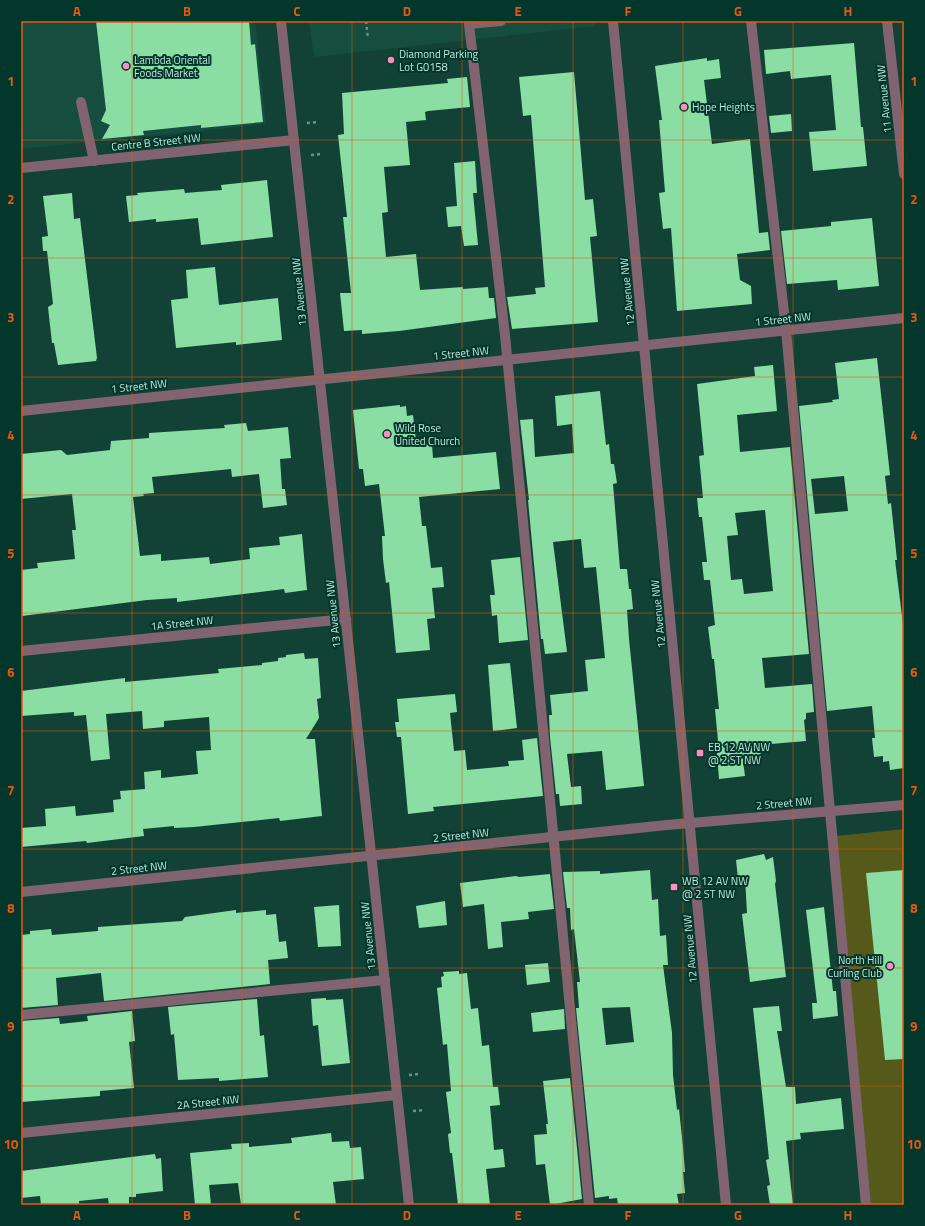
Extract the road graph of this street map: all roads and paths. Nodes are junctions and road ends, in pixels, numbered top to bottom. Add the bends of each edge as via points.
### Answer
1 (281, 21) edge
2 (366, 21) edge
3 (501, 21) edge
4 (612, 21) edge
5 (751, 21) edge
6 (887, 21) edge
7 (368, 39) dead end
8 (81, 102) dead end
9 (318, 122) dead end
10 (307, 123) dead end
11 (294, 140) junction
12 (322, 154) dead end
13 (311, 155) dead end
14 (94, 161) junction
15 (21, 168) edge
16 (904, 174) edge
17 (904, 318) edge
18 (786, 330) junction
19 (644, 346) junction
20 (506, 360) junction
21 (320, 379) junction
22 (21, 409) edge
23 (346, 619) junction
24 (21, 651) edge
25 (904, 805) edge
26 (830, 811) junction
27 (690, 823) junction
28 (554, 837) junction
29 (371, 856) junction
30 (21, 892) edge
31 (385, 980) junction
32 (21, 1015) edge
33 (420, 1074) dead end
34 (409, 1075) dead end
35 (397, 1095) junction
36 (424, 1110) dead end
37 (413, 1111) dead end
38 (21, 1133) edge
39 (409, 1205) edge
40 (589, 1205) edge
41 (726, 1205) edge
42 (866, 1205) edge

1 - 11 street, 13 Avenue NW
2 - 7 path
3 - 20 street via 469,24
4 - 19 street, 12 Avenue NW
5 - 18 street
6 - 16 street, 11 Avenue NW
8 - 14 street
9 - 10 path
11 - 14 street, Centre B Street NW
11 - 21 street, 13 Avenue NW
12 - 13 path
14 - 15 street, Centre B Street NW
17 - 18 street, 1 Street NW
18 - 19 street, 1 Street NW
18 - 26 street
19 - 20 street, 1 Street NW
19 - 27 street, 12 Avenue NW
20 - 21 street, 1 Street NW
20 - 28 street
21 - 22 street, 1 Street NW
21 - 23 street, 13 Avenue NW
23 - 24 street, 1A Street NW
23 - 29 street, 13 Avenue NW
25 - 26 street, 2 Street NW
26 - 27 street, 2 Street NW
26 - 42 street
27 - 28 street, 2 Street NW
27 - 41 street, 12 Avenue NW
28 - 29 street, 2 Street NW
28 - 40 street
29 - 30 street, 2 Street NW
29 - 31 street, 13 Avenue NW
31 - 32 street
31 - 35 street, 13 Avenue NW
33 - 34 path
35 - 38 street, 2A Street NW
35 - 39 street, 13 Avenue NW
36 - 37 path

